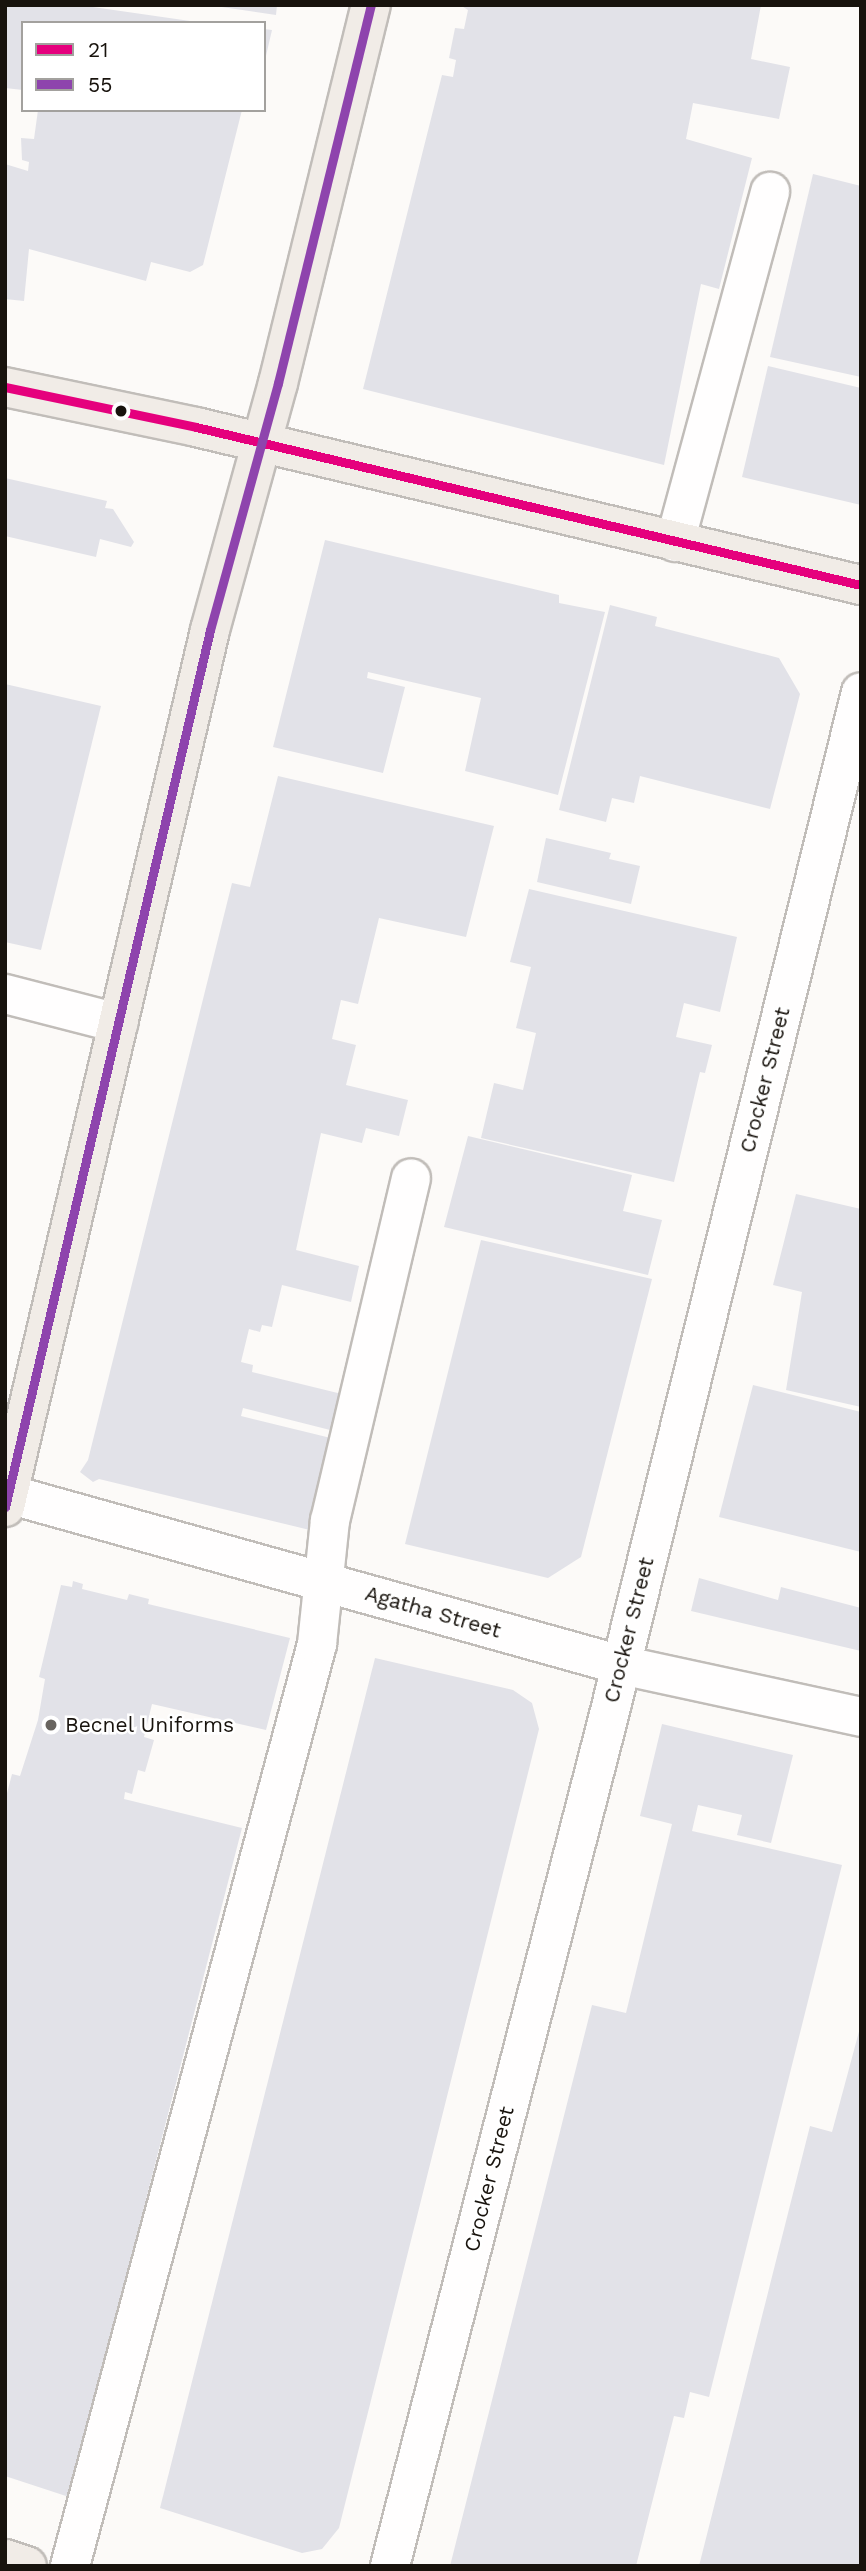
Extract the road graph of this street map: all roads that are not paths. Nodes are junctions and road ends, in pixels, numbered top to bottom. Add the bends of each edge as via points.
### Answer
1 (371, 5) edge
2 (770, 192) dead end
3 (5, 387) edge
4 (261, 445) junction
5 (675, 542) junction
6 (861, 585) edge
7 (861, 692) edge
8 (5, 994) edge
9 (118, 1023) junction
10 (411, 1178) dead end
11 (7, 1500) edge
12 (321, 1581) junction
13 (621, 1665) junction
14 (861, 1717) edge
15 (5, 2559) edge
16 (27, 2566) edge
17 (70, 2566) edge
18 (390, 2566) edge

1 - 4 main road
2 - 5 street
3 - 4 main road
4 - 5 main road
4 - 9 main road via 210,630
5 - 6 main road
7 - 13 street, Crocker Street
8 - 9 street
9 - 11 main road
10 - 12 street via 330,1521
11 - 12 street, Agatha Street
12 - 13 street, Agatha Street
12 - 17 street via 317,1644
13 - 14 street, Agatha Street
13 - 18 street, Crocker Street
15 - 16 main road

